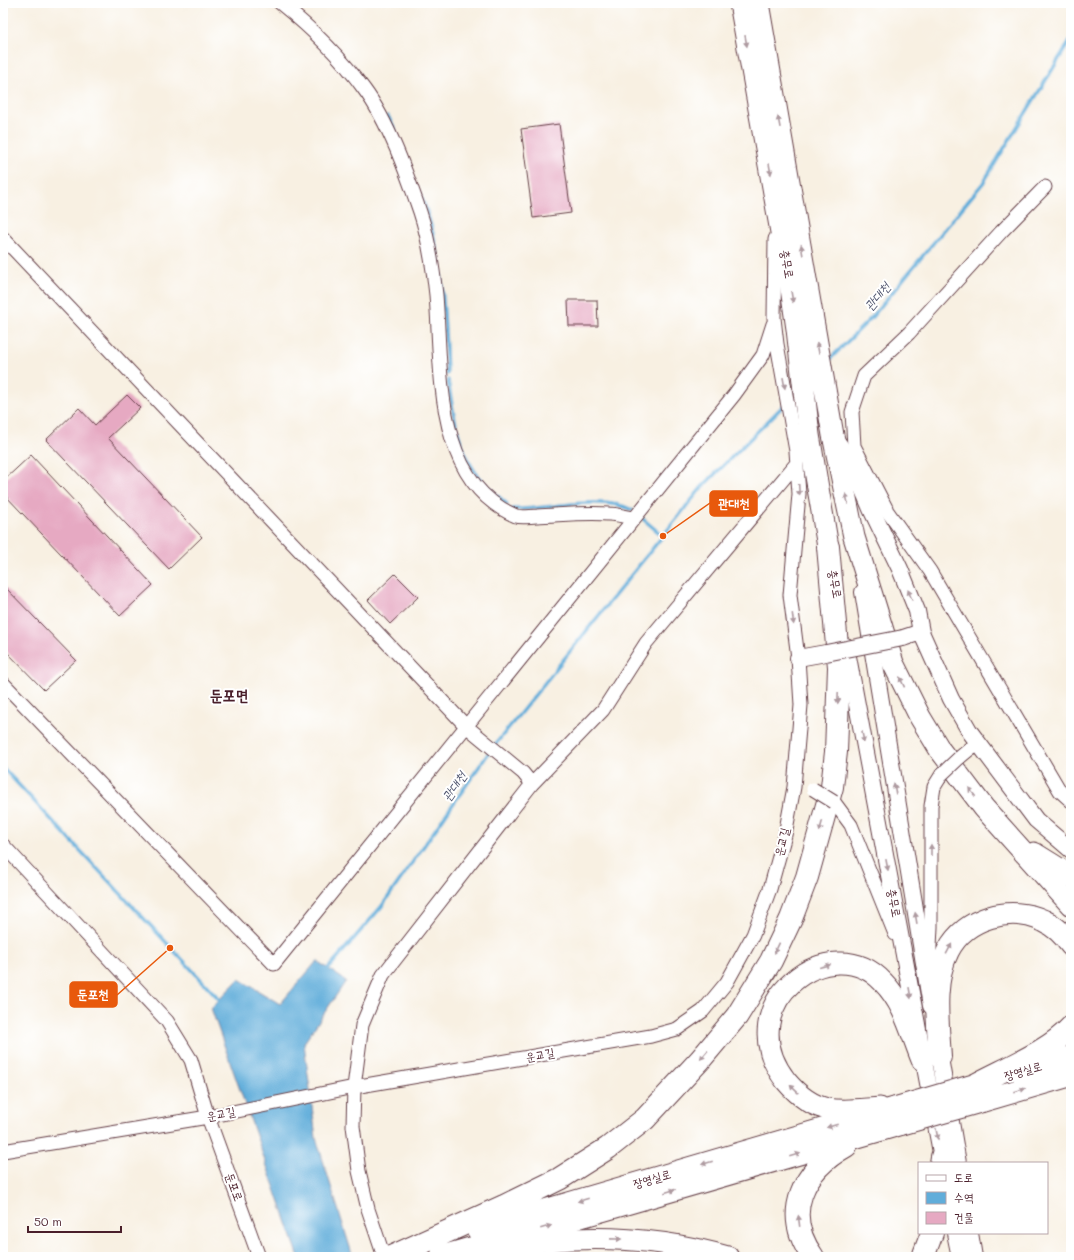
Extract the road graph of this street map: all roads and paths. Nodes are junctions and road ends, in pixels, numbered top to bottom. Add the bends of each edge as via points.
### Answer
1 (280, 3) edge
2 (740, 3) edge
3 (758, 3) edge
4 (1045, 188) dead end
5 (777, 206) junction
6 (3, 238) edge
7 (774, 318) junction
8 (805, 323) junction
9 (833, 434) junction
10 (796, 464) junction
11 (857, 476) junction
12 (886, 508) junction
13 (633, 518) junction
14 (854, 537) junction
15 (828, 547) junction
16 (921, 632) junction
17 (798, 658) junction
18 (4, 685) edge
19 (469, 728) junction
20 (977, 743) junction
21 (532, 784) junction
22 (794, 787) junction
23 (1071, 801) edge
24 (984, 808) junction
25 (3, 845) edge
26 (1071, 850) edge
27 (1071, 876) edge
28 (1071, 905) edge
29 (1071, 945) edge
30 (904, 955) junction
31 (928, 987) junction
32 (1071, 1026) edge
33 (1071, 1056) edge
34 (931, 1058) junction
35 (1071, 1075) edge
36 (349, 1088) junction
37 (979, 1093) junction
38 (209, 1116) junction
39 (899, 1116) junction
40 (3, 1151) edge
41 (946, 1161) edge
42 (932, 1234) edge
43 (955, 1234) edge
44 (970, 1234) edge
45 (399, 1254) edge
46 (259, 1257) edge
47 (384, 1257) edge
48 (441, 1257) edge
49 (453, 1257) edge
50 (728, 1257) edge
51 (813, 1257) edge
52 (923, 1257) edge
53 (960, 1257) edge
54 (974, 1257) edge

1 - 13 street via 329,47 365,89 397,152 420,212 431,251 442,393 448,422 466,473 477,488 494,503 518,517 609,514
2 -> 5 main road, 충무로
8 -> 3 main road, 충무로
4 - 12 street via 1001,232 910,332 864,376 852,412 854,446
5 - 7 street
5 -> 8 main road, 충무로
6 - 19 street
7 -> 10 street, 운교길
7 - 13 street via 763,355
9 -> 8 main road, 충무로
8 - 15 main road, 충무로 via 809,435
9 - 11 street
14 -> 9 main road, 충무로
10 -> 17 street, 운교길 via 799,494 790,595
10 - 21 street via 646,643 603,710
11 - 12 street
16 -> 11 street via 917,611 900,569
12 - 23 street via 930,571 1060,791
13 - 19 street
24 -> 14 main road via 940,750 893,663
31 -> 14 street, 충무로
15 -> 30 street, 충무로
15 -> 45 highway via 839,667 832,787 807,877 771,961 736,1016 672,1092 645,1119 608,1148 559,1179
16 - 17 street, bridge via 903,638
16 - 20 street via 951,699
17 - 22 street, 운교길 via 802,705
18 - 19 street via 274,964
19 - 21 street via 523,773
20 - 26 street via 1036,820
31 -> 20 street, bridge via 931,927 931,806 934,787 942,774
21 - 36 street via 383,975 362,1025
22 - 30 street, bridge via 814,788 834,802 851,826
22 - 36 street, 운교길 via 785,835 770,889 753,935 727,982 703,1011 676,1029 651,1036
24 - 27 main road via 1029,849
24 - 28 main road
25 - 38 street, 둔포로 via 167,1021 191,1060
34 -> 29 highway via 938,1016 940,981 948,951 964,931 989,918 1016,913 1044,921 1064,936
30 -> 34 street, 충무로
31 - 34 street, 충무로
32 - 37 highway via 1062,1036
33 - 37 highway, 장영실로
39 -> 34 main road via 830,1109 811,1102 796,1091 782,1076 771,1050 769,1018 777,999 792,981 815,969 842,963 864,968 883,982 900,1005
34 - 41 street, 충무로
37 -> 35 highway, 장영실로
36 - 38 street, 운교길
36 - 47 street via 359,1171
37 - 39 highway, bridge
38 - 40 street, 운교길
38 - 46 street, 둔포로
39 -> 45 highway, 장영실로
48 -> 39 highway, 장영실로
51 -> 39 highway via 799,1224 799,1201 808,1177 826,1159 842,1148
42 - 52 highway
43 - 53 street
44 - 54 street
49 -> 50 main road via 496,1248 590,1238 644,1240

